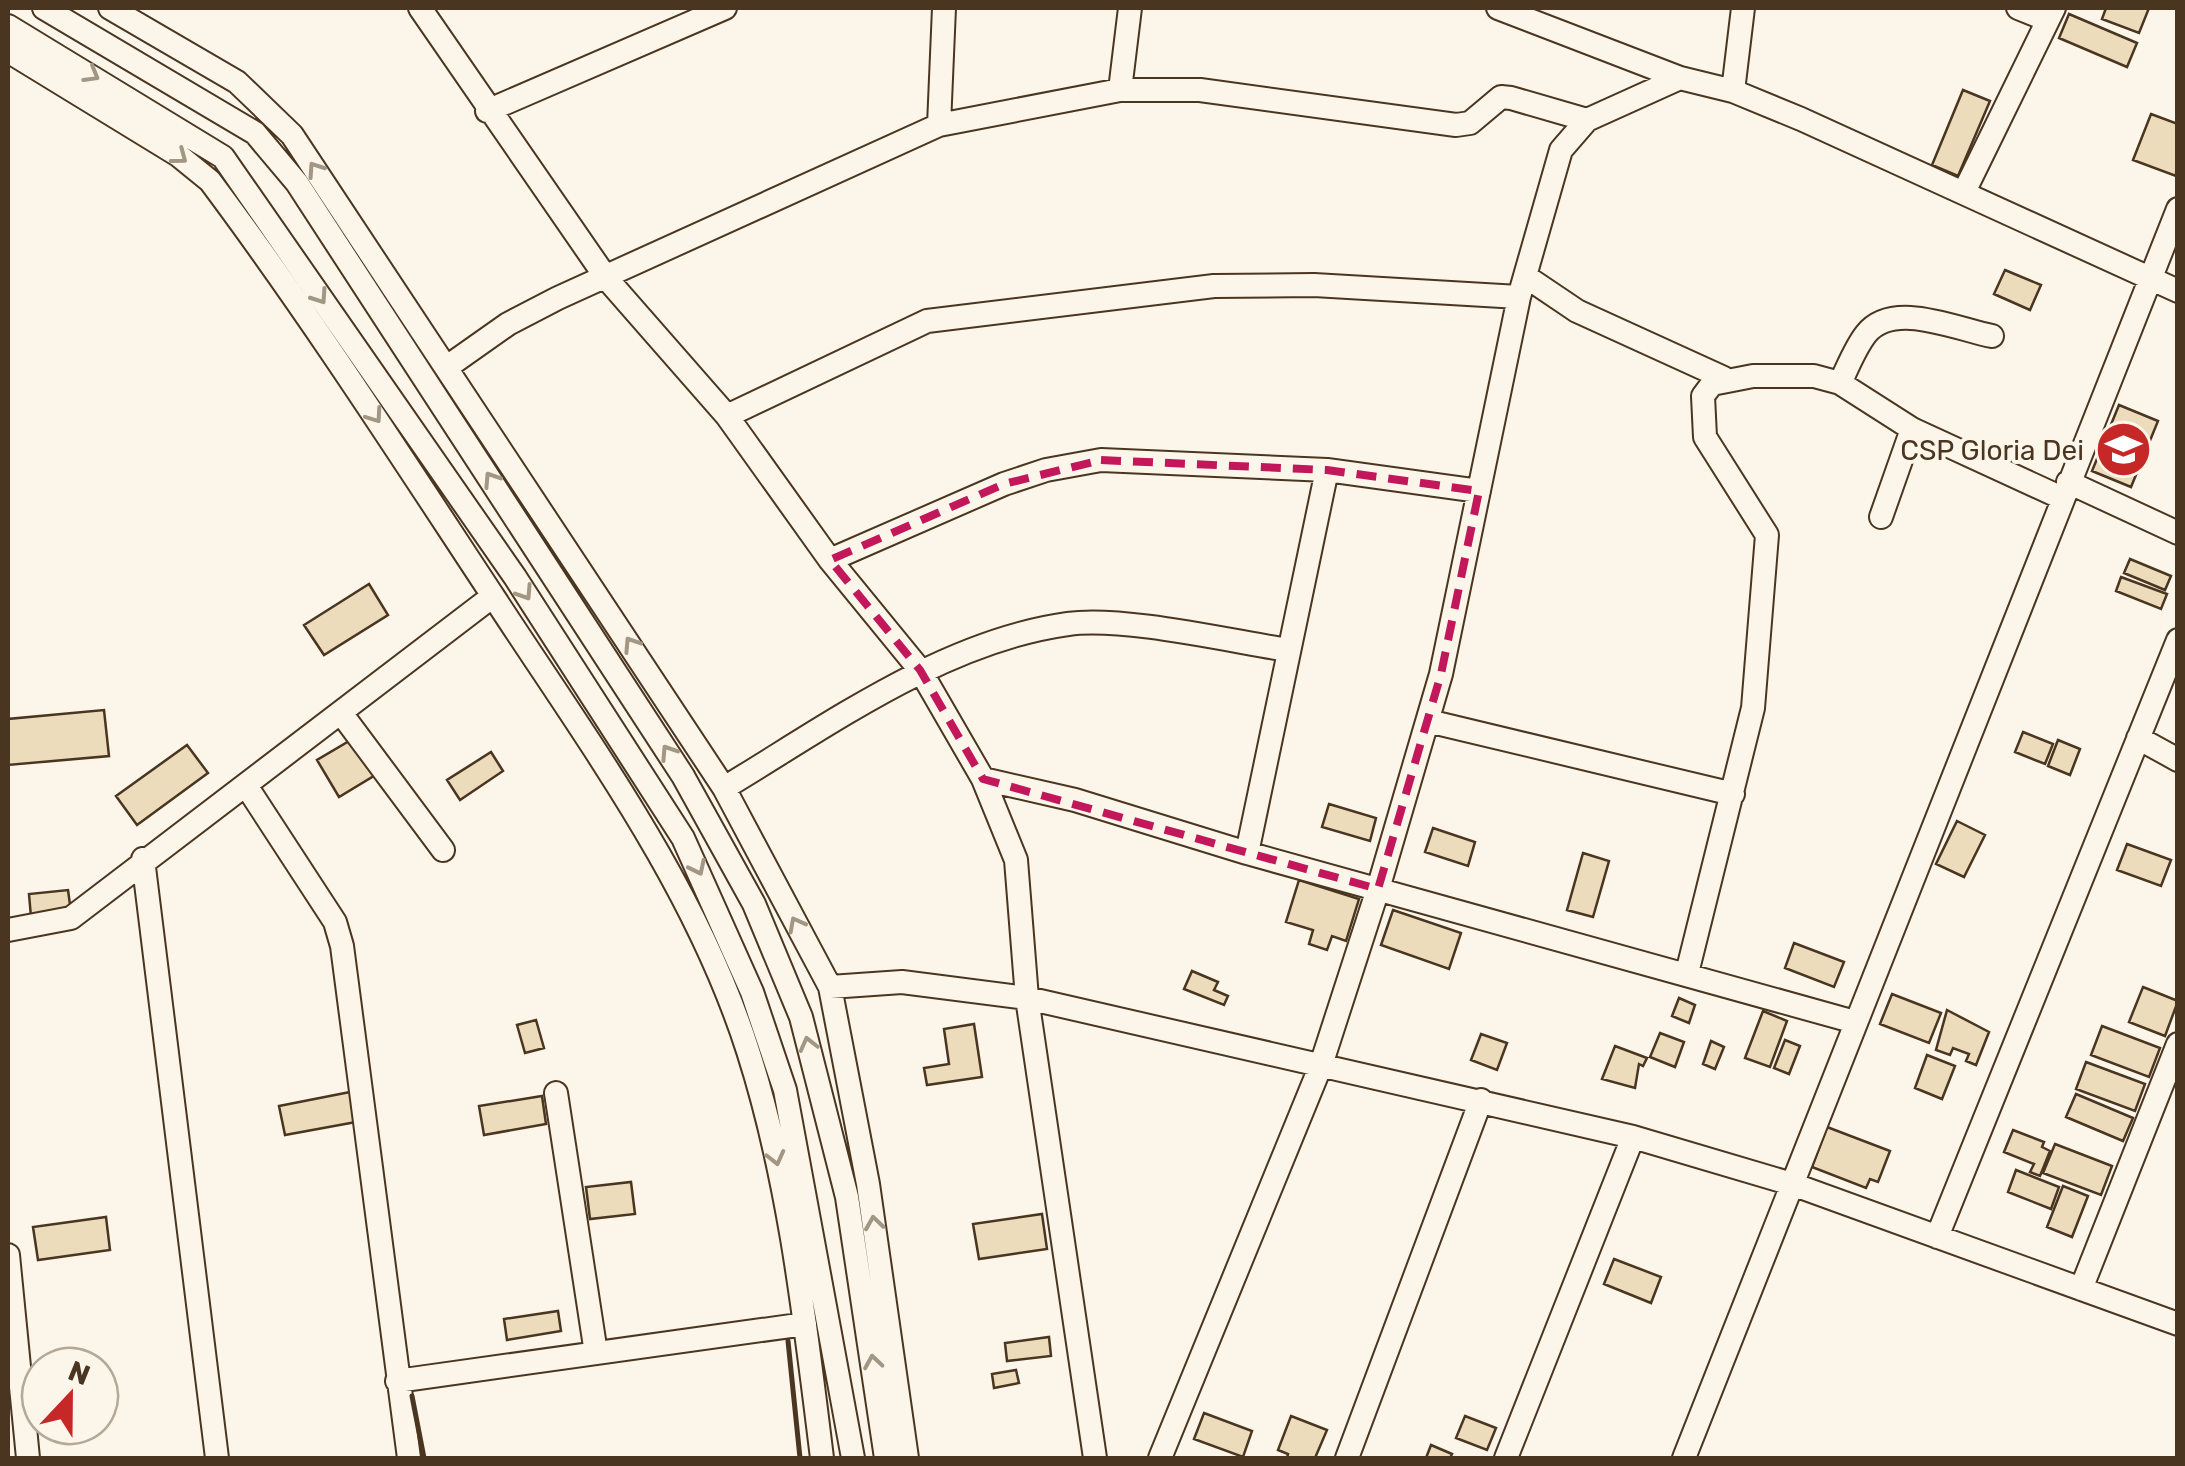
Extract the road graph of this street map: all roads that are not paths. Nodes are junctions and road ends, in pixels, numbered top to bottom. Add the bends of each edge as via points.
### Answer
1 (44, 8) edge
2 (420, 8) edge
3 (725, 8) edge
4 (944, 8) edge
5 (1130, 8) edge
6 (1498, 8) edge
7 (1743, 8) edge
8 (2018, 8) edge
9 (122, 11) edge
10 (2051, 14) edge
11 (8, 26) edge
12 (8, 51) edge
13 (1680, 78) junction
14 (1120, 90) junction
15 (1733, 91) junction
16 (487, 112) junction
17 (1587, 120) junction
18 (939, 125) junction
19 (1965, 190) junction
20 (2178, 210) edge
21 (2149, 276) junction
22 (607, 280) junction
23 (1522, 286) junction
24 (2178, 290) edge
25 (1992, 336) dead end
26 (447, 366) junction
27 (1724, 378) junction
28 (1840, 383) junction
29 (728, 416) junction
30 (1912, 429) junction
31 (1327, 470) junction
32 (2065, 490) junction
33 (1480, 491) junction
34 (1880, 517) dead end
35 (2178, 534) edge
36 (830, 560) junction
37 (493, 596) junction
38 (2178, 640) edge
39 (1288, 650) junction
40 (920, 670) junction
41 (341, 713) junction
42 (1428, 722) junction
43 (2138, 738) junction
44 (2178, 760) edge
45 (983, 779) junction
46 (248, 787) junction
47 (724, 788) junction
48 (1733, 794) junction
49 (444, 850) dead end
50 (1247, 853) junction
51 (143, 859) junction
52 (1378, 889) junction
53 (8, 930) edge
54 (1687, 973) junction
55 (830, 986) junction
56 (1027, 998) junction
57 (1855, 1022) junction
58 (2178, 1044) edge
59 (1321, 1066) junction
60 (556, 1093) dead end
61 (1482, 1100) junction
62 (1632, 1137) junction
63 (1792, 1184) junction
64 (1937, 1237) junction
65 (8, 1255) edge
66 (2081, 1289) junction
67 (806, 1324) junction
68 (2178, 1324) edge
69 (596, 1353) junction
70 (397, 1382) junction
71 (28, 1458) edge
72 (218, 1458) edge
73 (408, 1458) edge
74 (822, 1458) edge
75 (854, 1458) edge
76 (886, 1458) edge
77 (906, 1458) edge
78 (1095, 1458) edge
79 (1160, 1458) edge
80 (1346, 1458) edge
81 (1506, 1458) edge
82 (1684, 1458) edge

76 -> 1 street via 847,1197 801,1017 754,904 683,776 297,182 255,133
2 - 16 street
3 - 16 street
4 - 18 street
5 - 14 street
6 - 13 street
7 - 15 street
8 - 10 street
26 -> 9 street via 292,135 237,82
10 - 19 street
11 -> 75 street via 223,157 515,577 683,838 752,992 785,1090
12 -> 37 street via 178,155 210,182 398,448
13 - 15 street
13 - 17 street
14 - 17 street via 1261,96 1456,126 1470,123 1501,97
14 - 18 street
15 - 19 street
16 - 22 street
17 - 23 street via 1561,150
18 - 22 street
19 - 21 street
20 - 21 street
21 - 24 street
21 - 32 street
22 - 26 street via 508,324
22 - 29 street
23 - 27 street
23 - 29 street via 1214,286 927,321
23 - 33 street
25 - 28 street via 1897,316 1866,334
47 -> 26 street
27 - 28 street via 1814,376
27 - 48 street via 1703,396 1704,437 1767,535 1753,708
28 - 30 street
29 - 36 street
30 - 32 street
30 - 34 street
31 - 33 street
31 - 36 street via 1101,460 1046,470
31 - 39 street
32 - 35 street
32 - 57 street
33 - 42 street
36 - 40 street
37 - 41 street
37 -> 67 street via 609,772 704,934 780,1173
38 - 43 street
39 - 40 street via 1069,624
39 - 50 street
40 - 45 street
40 - 47 street
41 - 46 street
41 - 49 street
42 - 48 street
42 - 52 street
43 - 44 street
43 - 64 street
45 - 50 street
45 - 56 street via 1016,860
46 - 51 street
46 - 70 street via 336,922
55 -> 47 street
48 - 54 street
50 - 52 street
51 - 53 street via 70,918
51 - 72 street
52 - 54 street
52 - 59 street
54 - 57 street
55 - 56 street via 902,982
77 -> 55 street via 868,1184
56 - 59 street
56 - 78 street
57 - 63 street
58 - 66 street
59 - 61 street
59 - 79 street
60 - 69 street
61 - 62 street
61 - 80 street
62 - 63 street
62 - 81 street
63 - 64 street
63 - 82 street
64 - 66 street
65 - 71 street
66 - 68 street
67 - 69 street
67 - 74 street
69 - 70 street
70 - 73 street

